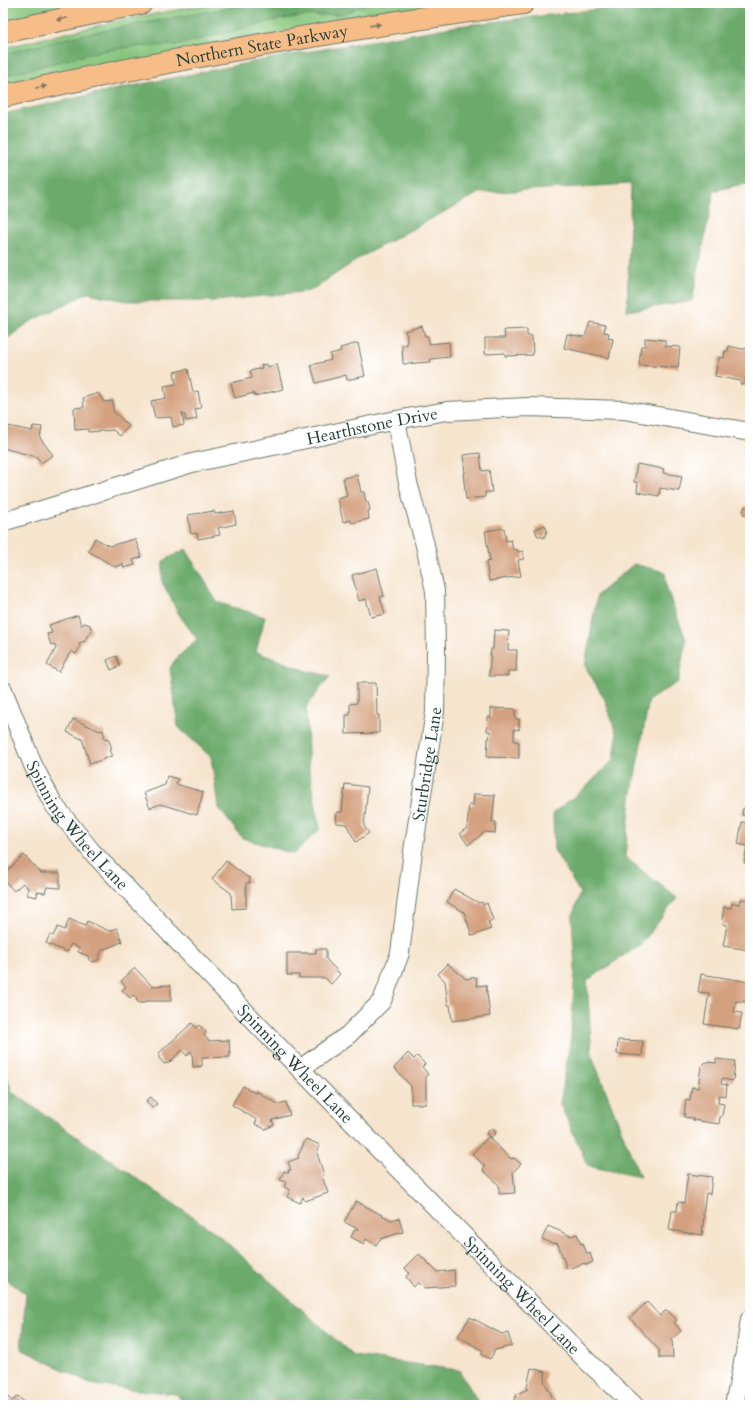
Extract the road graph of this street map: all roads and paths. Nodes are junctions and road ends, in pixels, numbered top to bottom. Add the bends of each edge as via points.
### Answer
1 (141, 3) edge
2 (523, 3) edge
3 (3, 32) edge
4 (3, 96) edge
5 (396, 420) junction
6 (750, 432) edge
7 (3, 522) edge
8 (3, 690) edge
9 (300, 1069) junction
10 (750, 1319) edge
11 (634, 1405) edge
12 (734, 1405) edge

1 -> 3 highway
4 -> 2 highway, Northern State Parkway via 86,77 226,51 374,25
5 - 6 street, Hearthstone Drive via 447,411 526,407 624,410
5 - 7 street, Hearthstone Drive via 192,463
5 - 9 street, Sturbridge Lane via 408,483 435,591 436,652 435,712 400,953 382,1001 348,1036
8 - 9 street, Spinning Wheel Lane via 33,765 54,805 92,852
9 - 11 street, Spinning Wheel Lane via 588,1362
10 - 12 street

